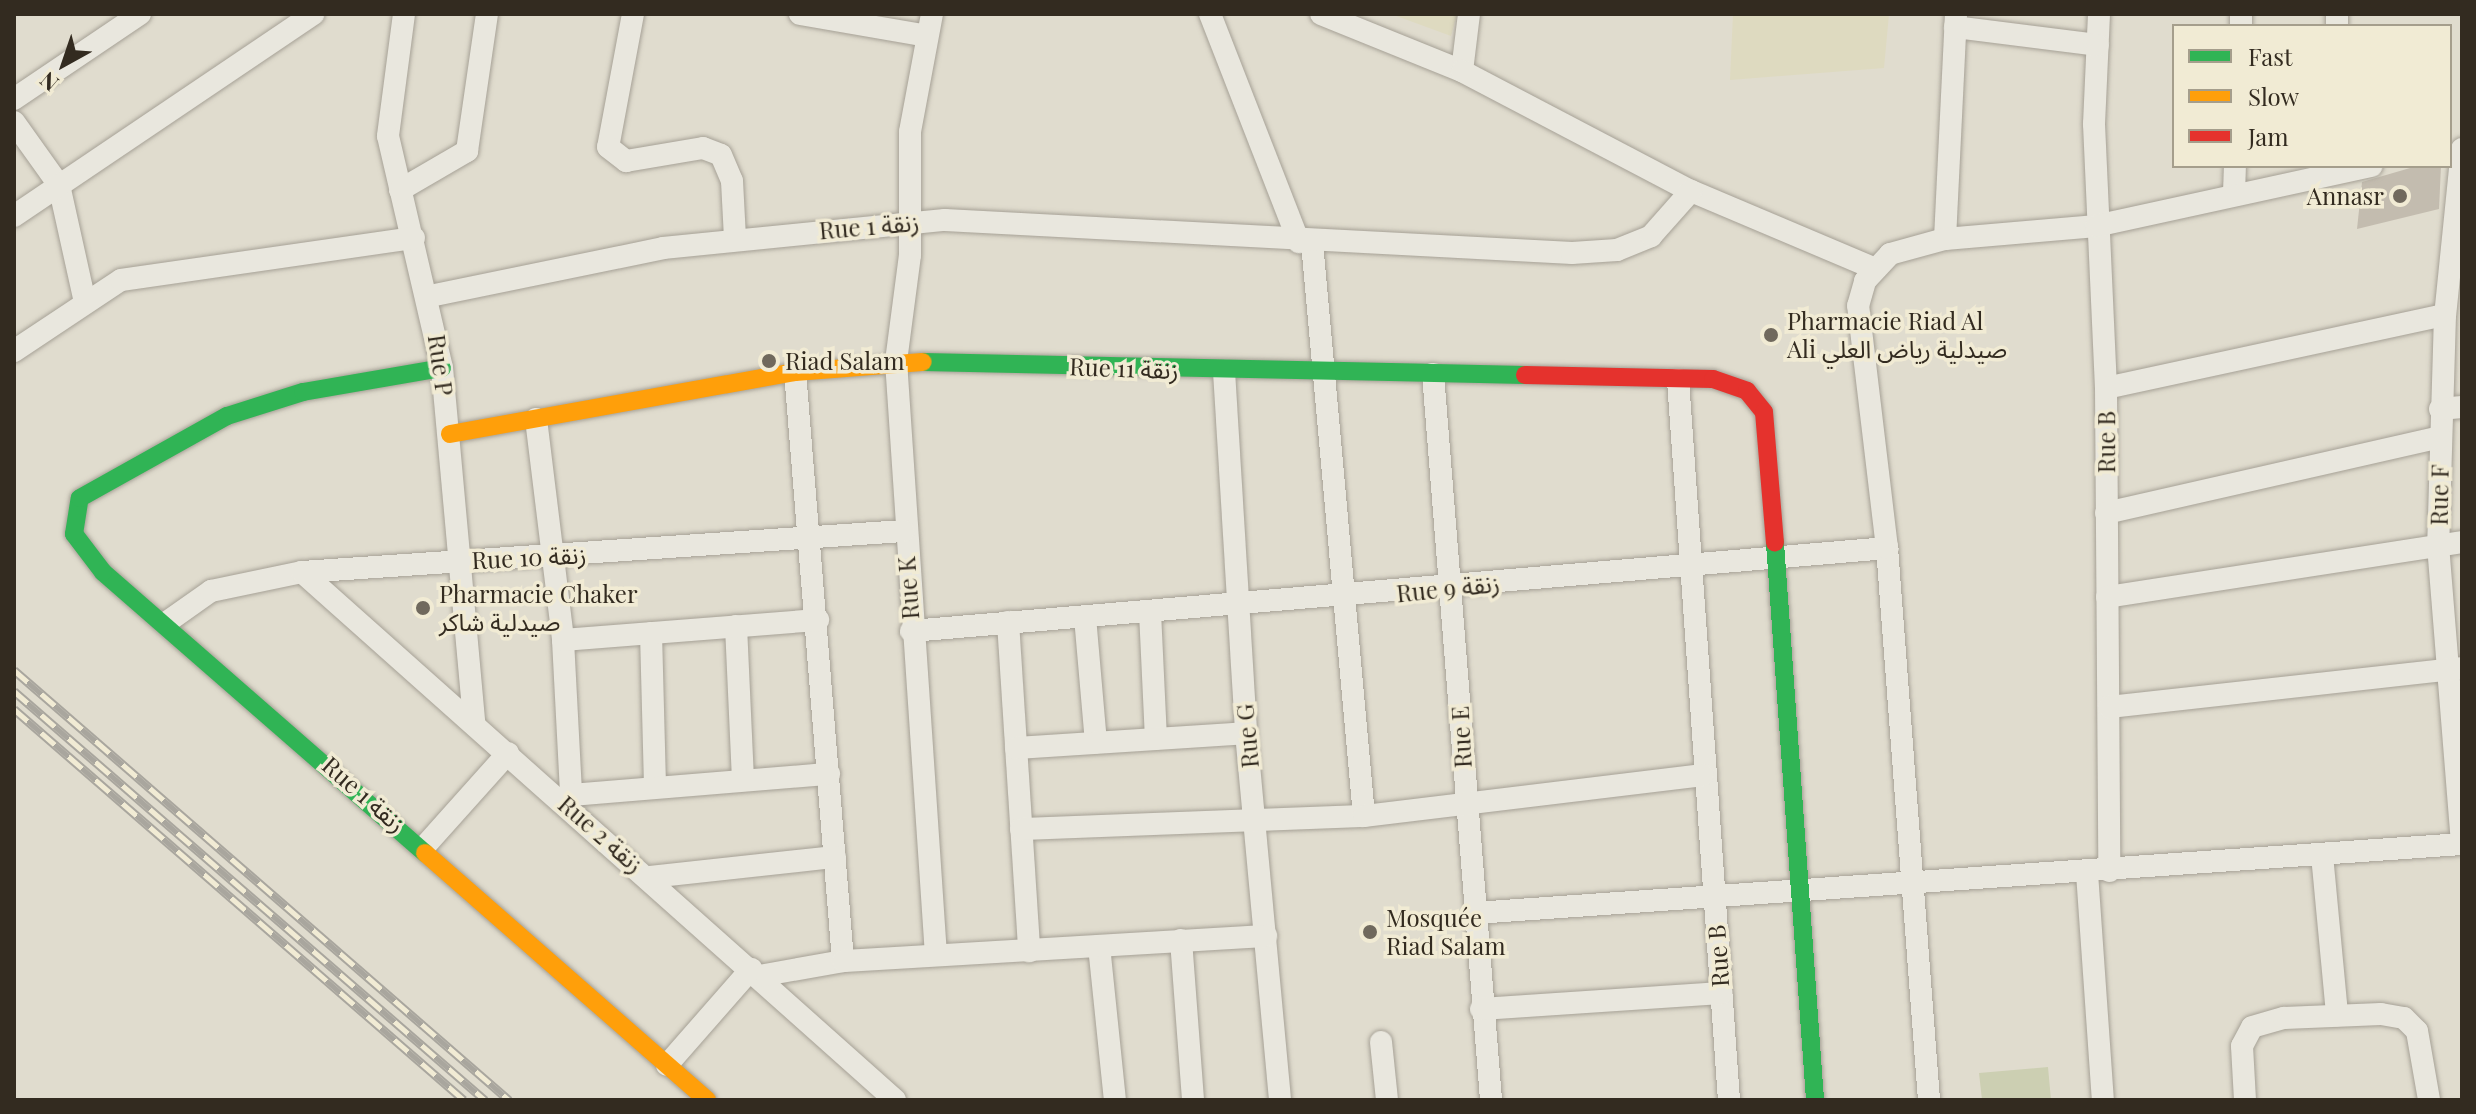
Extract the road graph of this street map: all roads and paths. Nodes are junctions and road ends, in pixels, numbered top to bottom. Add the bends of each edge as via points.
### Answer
1 (140, 14) edge
2 (404, 14) edge
3 (487, 14) edge
4 (633, 14) edge
5 (800, 14) edge
6 (1210, 14) edge
7 (1321, 14) edge
8 (1469, 14) edge
9 (2099, 14) edge
10 (311, 15) edge
11 (1955, 21) edge
12 (930, 25) edge
13 (2098, 45) junction
14 (1462, 71) junction
15 (14, 99) edge
16 (14, 122) edge
17 (2462, 147) edge
18 (2235, 168) edge
19 (2338, 170) edge
20 (59, 185) junction
21 (400, 190) junction
22 (1691, 191) junction
23 (2234, 193) junction
24 (14, 216) edge
25 (908, 222) junction
26 (2096, 226) junction
27 (414, 238) junction
28 (735, 239) junction
29 (1945, 239) junction
30 (1306, 242) junction
31 (2459, 243) edge
32 (1873, 268) junction
33 (430, 296) junction
34 (84, 298) junction
35 (2445, 315) junction
36 (14, 351) edge
37 (896, 361) junction
38 (442, 368) junction
39 (1224, 371) junction
40 (1324, 371) junction
41 (795, 372) junction
42 (1433, 374) junction
43 (1678, 380) junction
44 (2106, 388) junction
45 (2451, 408) edge
46 (536, 419) junction
47 (450, 434) junction
48 (2440, 437) junction
49 (2106, 513) junction
50 (904, 531) junction
51 (811, 537) junction
52 (2462, 542) edge
53 (2438, 545) junction
54 (1887, 548) junction
55 (555, 555) junction
56 (458, 560) junction
57 (1777, 562) junction
58 (1690, 568) junction
59 (302, 572) junction
60 (1454, 587) junction
61 (2107, 597) junction
62 (1346, 599) junction
63 (1238, 606) junction
64 (1150, 612) junction
65 (1085, 617) junction
66 (818, 620) junction
67 (167, 622) junction
68 (1008, 622) junction
69 (736, 626) junction
70 (911, 631) junction
71 (651, 633) junction
72 (563, 640) junction
73 (2454, 668) edge
74 (2109, 707) junction
75 (474, 723) junction
76 (1246, 733) junction
77 (1156, 739) junction
78 (1096, 743) junction
79 (1016, 748) junction
80 (508, 753) junction
81 (829, 774) junction
82 (1703, 775) junction
83 (743, 780) junction
84 (655, 787) junction
85 (568, 799) junction
86 (1464, 803) junction
87 (1364, 816) junction
88 (1256, 822) junction
89 (1021, 829) junction
90 (2462, 842) edge
91 (424, 847) junction
92 (2322, 855) junction
93 (835, 857) junction
94 (2098, 872) junction
95 (650, 877) junction
96 (1913, 884) junction
97 (1799, 891) junction
98 (1713, 900) junction
99 (1475, 913) junction
100 (1266, 936) junction
101 (1181, 940) junction
102 (1099, 946) junction
103 (1029, 951) junction
104 (936, 955) junction
105 (843, 961) junction
106 (755, 973) junction
107 (1721, 993) junction
108 (1481, 1009) junction
109 (2337, 1015) junction
110 (1381, 1042) dead end
111 (667, 1065) junction
112 (2244, 1091) edge
113 (707, 1100) edge
114 (895, 1100) edge
115 (1115, 1100) edge
116 (1193, 1100) edge
117 (1280, 1100) edge
118 (1387, 1100) edge
119 (1491, 1100) edge
120 (1729, 1100) edge
121 (1815, 1100) edge
122 (1929, 1100) edge
123 (2103, 1100) edge
124 (2429, 1100) edge

1 - 15 street
2 - 21 street, Rue P via 387,104
3 - 21 street via 467,151
4 - 28 street via 608,147 626,161 703,148 721,155 732,181
5 - 12 street
6 - 30 street
7 - 14 street
8 - 14 street
9 - 13 street, Rue B
10 - 20 street
11 - 13 street
11 - 29 street
12 - 25 street, Rue K via 909,145
13 - 26 street, Rue B
14 - 22 street
16 - 20 street
17 - 31 street, Rue F
18 - 23 street
19 - 23 street
20 - 24 street
20 - 34 street
21 - 27 street, Rue P
22 - 30 street, Rue 1 زنقة via 1651,236 1617,250 1517,253
22 - 32 street
23 - 26 street
25 - 28 street, Rue 1 زنقة
25 - 30 street, Rue 1 زنقة via 1222,231
25 - 37 street, Rue K
26 - 29 street
26 - 44 street, Rue B
27 - 33 street, Rue P
27 - 34 street via 121,280
28 - 33 street, Rue 1 زنقة
29 - 32 street via 1890,254
30 - 40 street
31 - 35 street, Rue F
32 - 54 street via 1858,306
33 - 38 street, Rue P
34 - 36 street
35 - 44 street
35 - 45 street, Rue F
37 - 39 street, Rue 11 زنقة
37 - 41 street, Rue 11 زنقة
37 - 50 street, Rue K
38 - 47 street, Rue P
38 - 67 street, Rue 1 زنقة via 261,403 105,481 76,504 74,534 103,572
39 - 40 street, Rue 11 زنقة
39 - 63 street, Rue G
40 - 42 street, Rue 11 زنقة
40 - 62 street
41 - 46 street, Rue 11 زنقة
41 - 51 street
42 - 43 street, Rue 11 زنقة
42 - 60 street, Rue E
43 - 57 street, Rue 11 زنقة via 1713,379 1747,391 1764,412
43 - 58 street, Rue B
44 - 49 street, Rue B
45 - 48 street, Rue F
46 - 47 street, Rue 11 زنقة
46 - 55 street
47 - 56 street, Rue P
48 - 49 street
48 - 53 street, Rue F
49 - 61 street, Rue B
50 - 51 street, Rue 10 زنقة
50 - 70 street, Rue K
51 - 55 street, Rue 10 زنقة
51 - 66 street
52 - 53 street
53 - 61 street
53 - 73 street, Rue F
54 - 57 street, Rue 9 زنقة
54 - 96 street
55 - 56 street, Rue 10 زنقة
55 - 72 street
56 - 59 street, Rue 10 زنقة
56 - 75 street, Rue P
57 - 58 street, Rue 9 زنقة
57 - 97 street, Rue 11 زنقة
58 - 60 street, Rue 9 زنقة
58 - 82 street, Rue B
59 - 67 street, Rue 10 زنقة via 211,591
59 - 75 street, Rue 2 زنقة
60 - 62 street, Rue 9 زنقة
60 - 86 street, Rue E
61 - 74 street, Rue B
62 - 63 street, Rue 9 زنقة
62 - 87 street
63 - 64 street, Rue 9 زنقة
63 - 76 street, Rue G
64 - 65 street, Rue 9 زنقة
64 - 77 street
65 - 68 street, Rue 9 زنقة
65 - 78 street
66 - 69 street
66 - 81 street
67 - 91 street, Rue 1 زنقة
68 - 70 street, Rue 9 زنقة
68 - 79 street
69 - 71 street
69 - 83 street
70 - 104 street, Rue K
71 - 72 street
71 - 84 street
72 - 85 street
73 - 74 street
73 - 90 street, Rue F
74 - 94 street, Rue B
75 - 80 street, Rue 2 زنقة
76 - 77 street
76 - 88 street, Rue G
77 - 78 street
78 - 79 street
79 - 89 street
80 - 85 street, Rue 2 زنقة
80 - 91 street
81 - 83 street
81 - 93 street
82 - 86 street
82 - 98 street, Rue B
83 - 84 street
84 - 85 street
85 - 95 street, Rue 2 زنقة
86 - 87 street
86 - 99 street, Rue E
87 - 88 street
88 - 89 street
88 - 100 street, Rue G
89 - 103 street
90 - 92 street
91 - 111 street, Rue 1 زنقة
92 - 94 street
92 - 109 street
93 - 95 street
93 - 105 street
94 - 96 street
94 - 123 street, Rue B
95 - 106 street, Rue 2 زنقة
96 - 97 street
96 - 122 street
97 - 98 street
97 - 121 street, Rue 11 زنقة
98 - 99 street
98 - 107 street, Rue B
99 - 108 street, Rue E
100 - 101 street
100 - 117 street, Rue G
101 - 102 street
101 - 116 street
102 - 103 street
102 - 115 street
103 - 104 street
104 - 105 street
105 - 106 street
106 - 111 street
106 - 114 street, Rue 2 زنقة
107 - 108 street
107 - 120 street, Rue B
108 - 119 street, Rue E
109 - 112 street via 2252,1027 2242,1046
109 - 124 street via 2404,1018 2424,1050
110 - 118 street
111 - 113 street, Rue 1 زنقة

